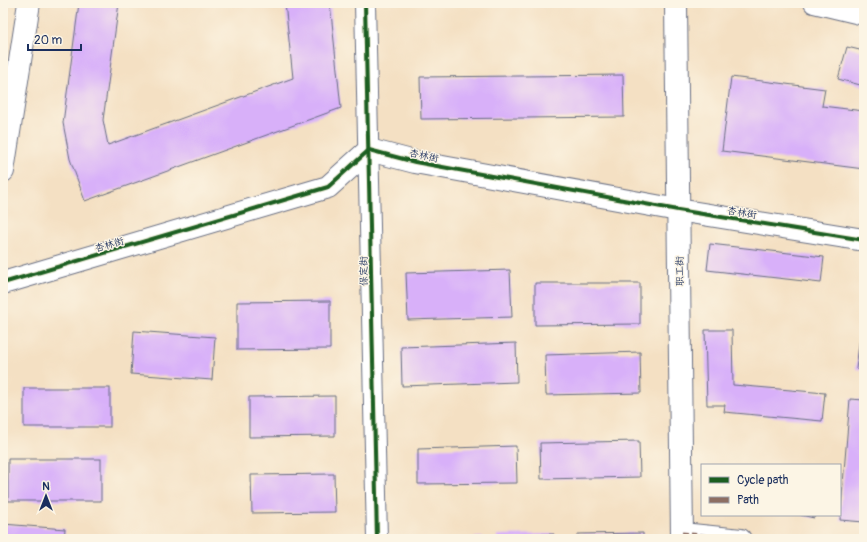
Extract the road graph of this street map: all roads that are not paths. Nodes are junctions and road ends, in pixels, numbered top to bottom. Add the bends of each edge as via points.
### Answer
1 (29, 3) edge
2 (365, 3) edge
3 (676, 3) edge
4 (814, 3) edge
5 (864, 16) edge
6 (369, 150) junction
7 (3, 171) edge
8 (678, 210) junction
9 (864, 240) edge
10 (3, 283) edge
11 (682, 536) edge
12 (377, 539) edge
13 (741, 539) edge

1 - 7 street
2 - 6 street, 保定街
3 - 8 street, 职工街
4 - 5 street
6 - 8 street, 杏林街 via 415,162
6 - 10 street, 杏林街 via 328,187
6 - 12 street, 保定街
8 - 9 street, 杏林街
8 - 11 street, 职工街
11 - 13 street

